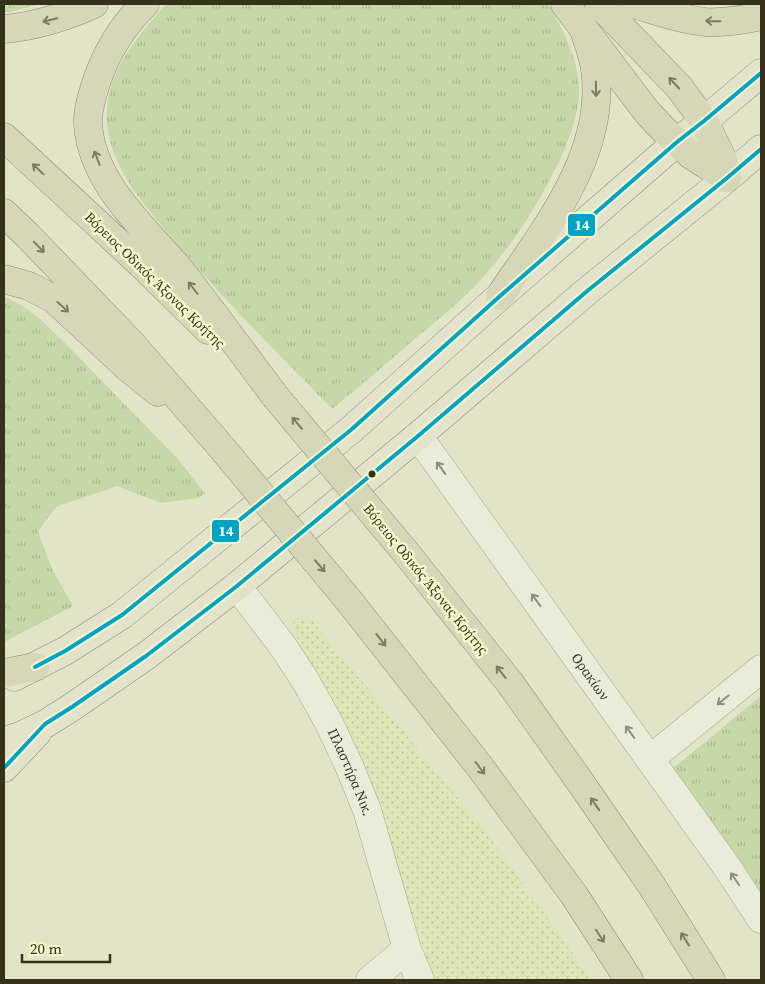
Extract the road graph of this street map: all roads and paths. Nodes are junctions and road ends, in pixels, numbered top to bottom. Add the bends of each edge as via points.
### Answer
1 (94, 4) edge
2 (145, 4) edge
3 (565, 4) edge
4 (599, 4) edge
5 (634, 4) edge
6 (761, 16) edge
7 (582, 25) junction
8 (4, 29) edge
9 (761, 73) edge
10 (704, 121) junction
11 (4, 137) edge
12 (677, 142) junction
13 (761, 148) edge
14 (727, 178) junction
15 (4, 213) edge
16 (4, 279) edge
17 (500, 296) junction
18 (275, 396) junction
19 (195, 418) junction
20 (418, 436) junction
21 (237, 586) junction
22 (35, 667) junction
23 (761, 669) edge
24 (4, 673) edge
25 (4, 681) edge
26 (45, 724) junction
27 (4, 741) edge
28 (650, 759) junction
29 (4, 768) edge
30 (761, 920) edge
31 (407, 949) junction
32 (370, 980) edge
33 (420, 980) edge
34 (630, 980) edge
35 (711, 980) edge

1 -> 8 highway via 57,18
18 -> 2 highway via 185,276 119,200 107,182 91,143 89,106 101,68 128,22
3 - 7 highway
10 -> 4 highway via 679,87
6 -> 5 highway via 706,22
7 - 12 highway via 647,112
7 -> 17 highway via 595,68 596,101 592,131 583,160 559,206
9 - 10 main road
10 - 12 main road
10 - 14 highway via 723,160
18 -> 11 highway, Βόρειος Οδικός Άξονας Κρήτης via 141,264
12 - 14 highway
12 - 17 main road
13 - 14 main road
14 - 20 main road via 586,292
15 -> 19 highway via 131,343
16 -> 19 highway via 29,286 54,299 153,389
17 - 22 main road via 352,429 122,615
35 -> 18 highway, Βόρειος Οδικός Άξονας Κρήτης, bridge via 652,886 510,683 408,554
19 -> 34 highway, bridge via 350,602 480,767 574,895
20 - 21 main road
28 -> 20 street, Ορακίων
21 - 26 main road via 146,656
21 - 31 street, Πλαστήρα Νικ. via 305,680 350,768 367,810
22 - 24 highway
22 - 25 main road
23 -> 28 street
26 - 27 main road
26 - 29 main road
30 -> 28 street, Ορακίων
31 - 32 street
31 - 33 street, Πλαστήρα Νικ.

